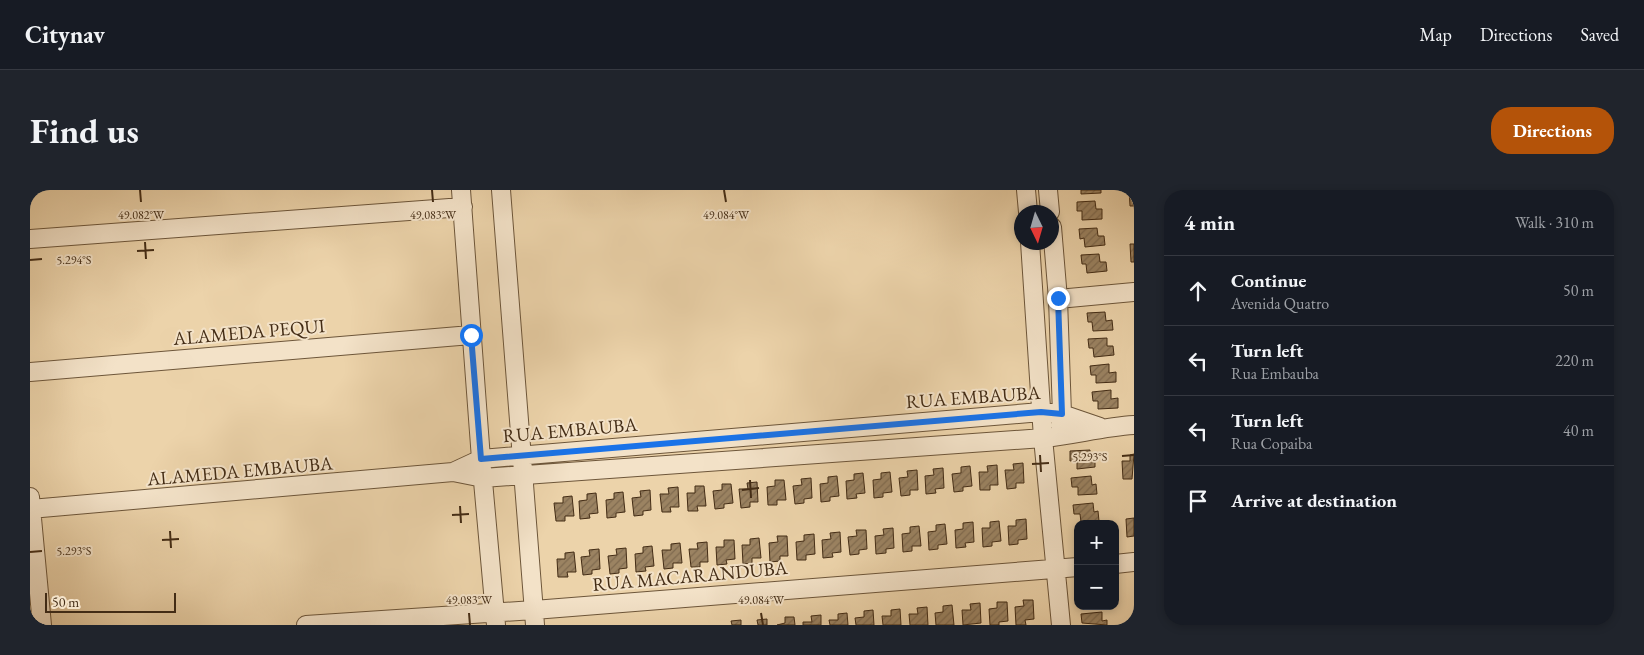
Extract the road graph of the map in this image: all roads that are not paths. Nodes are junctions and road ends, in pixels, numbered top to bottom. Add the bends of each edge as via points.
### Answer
1 (501, 190) edge
2 (1026, 190) edge
3 (1048, 190) edge
4 (462, 198) edge
5 (1027, 205) edge
6 (1049, 205) edge
7 (30, 239) edge
8 (1031, 250) edge
9 (1054, 250) edge
10 (1134, 292) edge
11 (1058, 298) junction
12 (471, 335) junction
13 (30, 372) edge
14 (1041, 412) junction
15 (1062, 414) junction
16 (1134, 425) edge
17 (1100, 427) junction
18 (1051, 437) junction
19 (523, 456) junction
20 (481, 459) junction
21 (453, 472) junction
22 (524, 476) junction
23 (483, 478) junction
24 (30, 505) edge
25 (1134, 562) edge
26 (1119, 564) edge
27 (1074, 567) edge
28 (1055, 568) junction
29 (534, 618) edge
30 (496, 619) edge
31 (42, 625) edge
32 (306, 625) edge
33 (1061, 625) edge

1 - 19 street
2 - 5 street
3 - 6 street
4 - 7 street
4 - 12 street
8 - 14 street
9 - 11 street
10 - 11 street
11 - 15 street
12 - 13 street, ALAMEDA PEQUI
12 - 20 street
14 - 15 street, RUA EMBAUBA
14 - 18 street
14 - 19 street, RUA EMBAUBA
15 - 17 street, RUA EMBAUBA
15 - 18 street
16 - 17 street, RUA EMBAUBA
17 - 18 street, RUA EMBAUBA
18 - 22 street, RUA EMBAUBA
18 - 28 street via 1047,468
19 - 20 street, RUA EMBAUBA
19 - 22 street
20 - 21 street, RUA EMBAUBA
20 - 23 street
21 - 23 street, RUA EMBAUBA
21 - 24 street, ALAMEDA EMBAUBA
22 - 23 street, RUA EMBAUBA
22 - 29 street
23 - 30 street
24 - 31 street
25 - 26 street
27 - 28 street, RUA MACARANDUBA
28 - 29 street, RUA MACARANDUBA
28 - 33 street
29 - 30 street, RUA MACARANDUBA
30 - 32 street, RUA MACARANDUBA

